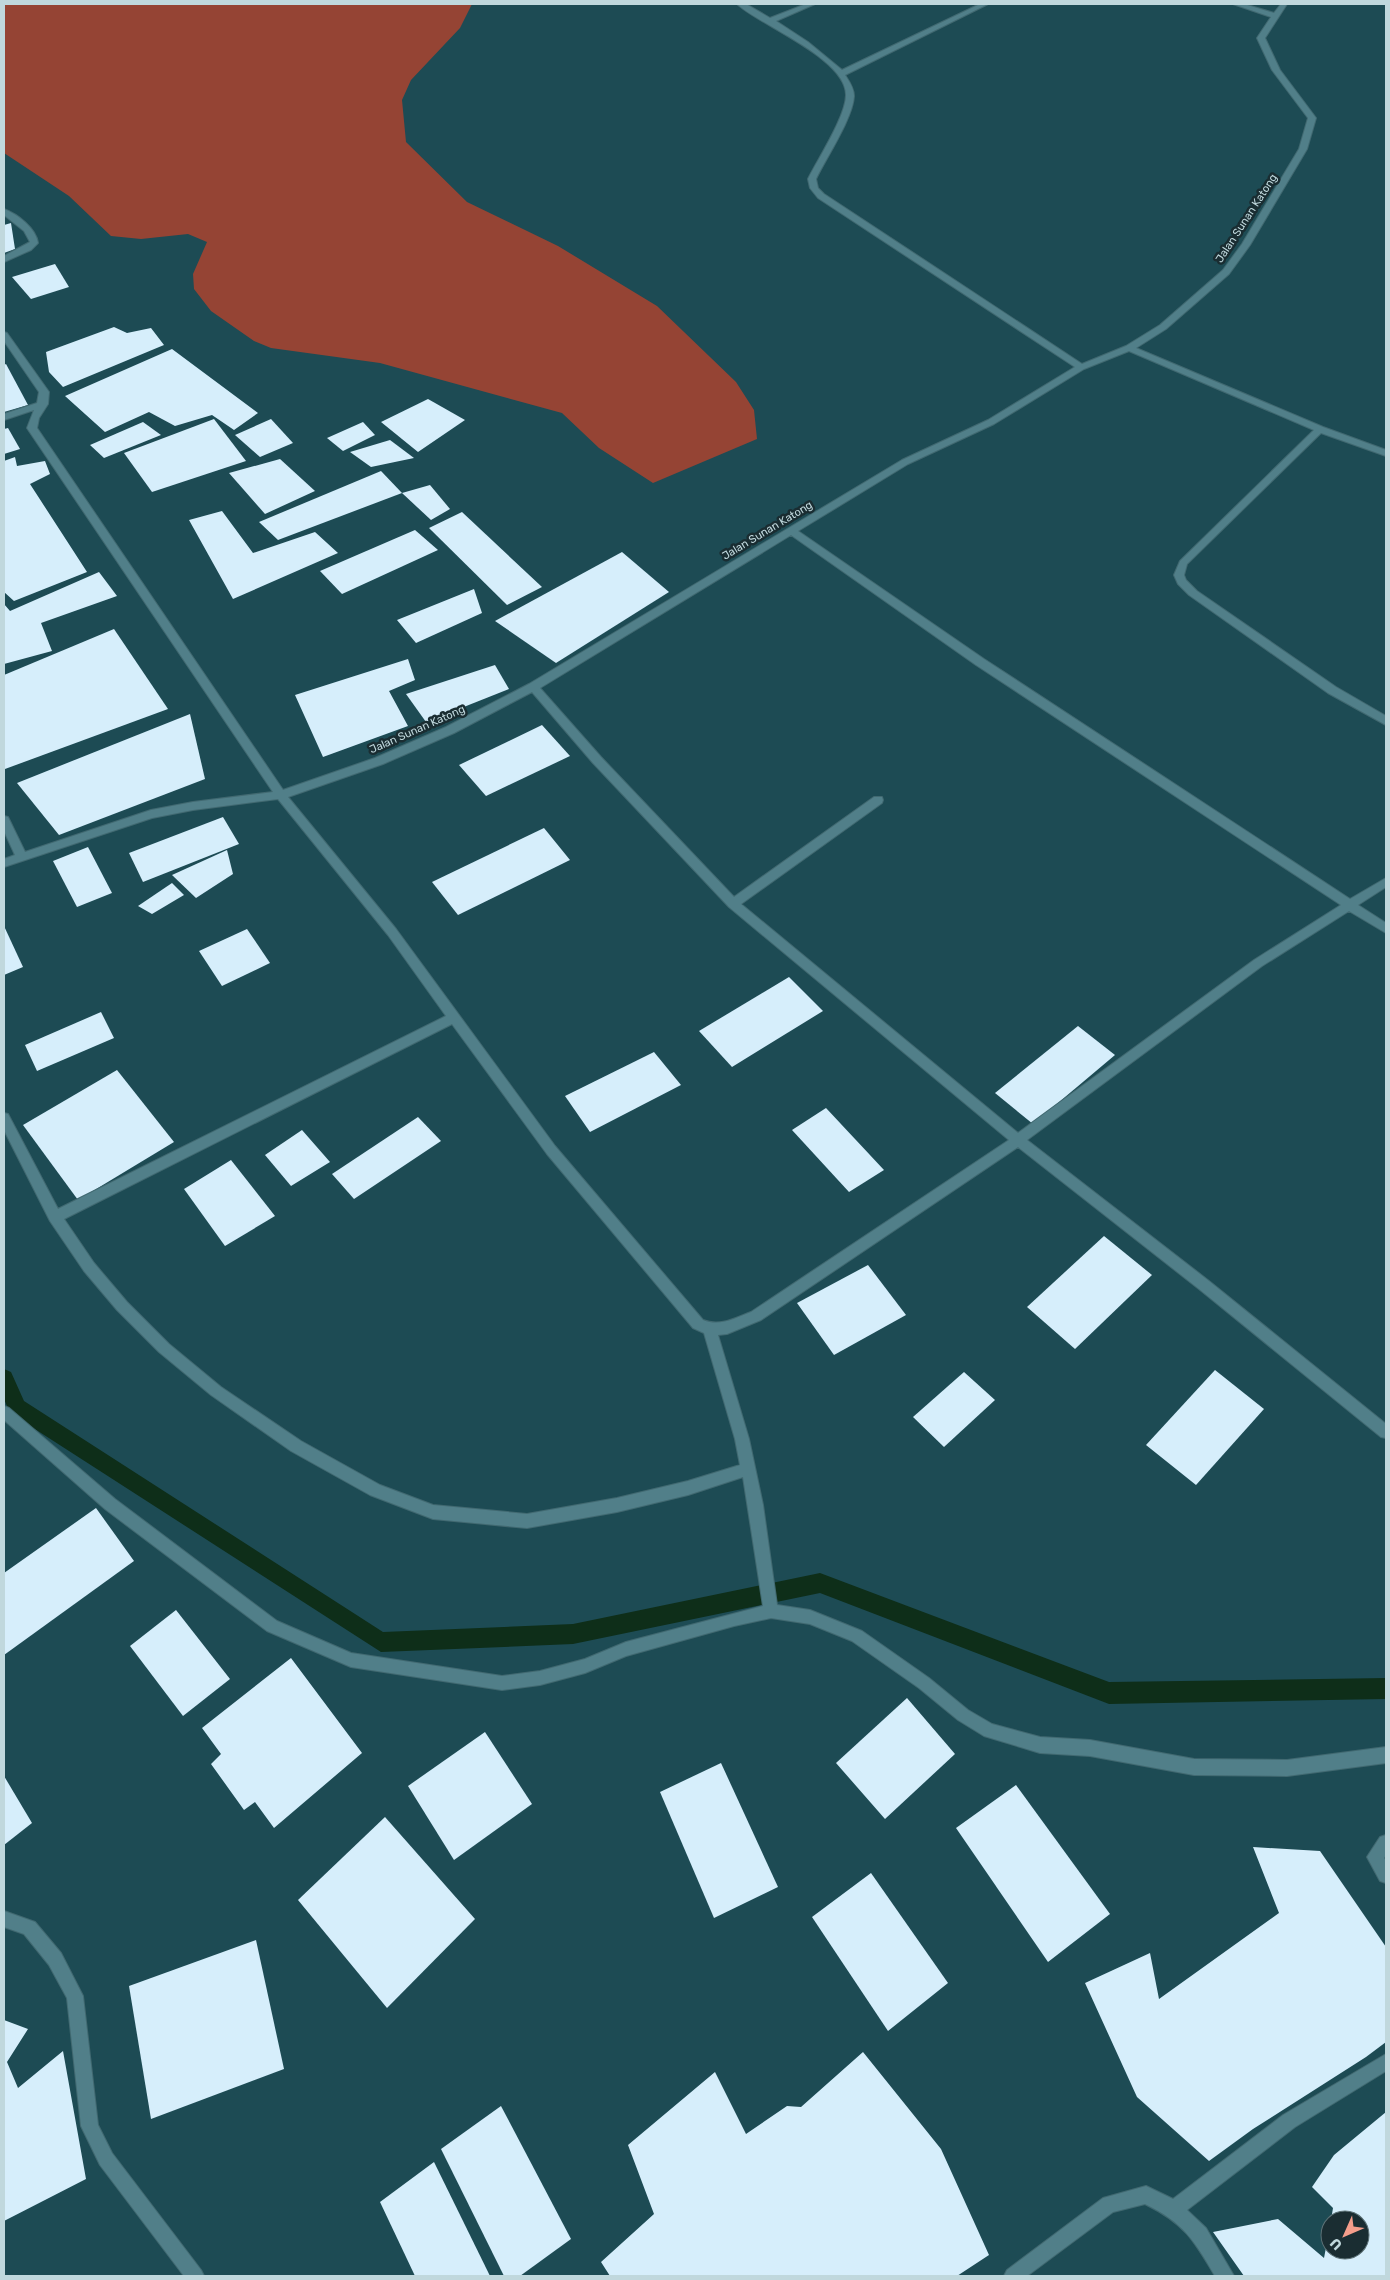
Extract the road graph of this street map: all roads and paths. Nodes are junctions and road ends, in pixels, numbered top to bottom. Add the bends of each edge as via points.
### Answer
1 (741, 4) edge
2 (812, 4) edge
3 (985, 4) edge
4 (1236, 4) edge
5 (1284, 4) edge
6 (1275, 16) junction
7 (769, 21) junction
8 (842, 72) junction
9 (4, 211) edge
10 (4, 259) edge
11 (4, 335) edge
12 (1129, 348) junction
13 (1081, 367) junction
14 (43, 404) junction
15 (4, 417) edge
16 (1320, 428) junction
17 (1386, 453) edge
18 (790, 530) junction
19 (533, 687) junction
20 (1386, 721) edge
21 (281, 795) junction
22 (878, 800) dead end
23 (4, 820) edge
24 (21, 856) junction
25 (4, 863) edge
26 (1386, 882) edge
27 (733, 904) junction
28 (1352, 904) junction
29 (1386, 929) edge
30 (455, 1017) junction
31 (4, 1118) edge
32 (1018, 1140) junction
33 (55, 1217) junction
34 (710, 1330) junction
35 (4, 1412) edge
36 (1386, 1432) edge
37 (748, 1469) junction
38 (771, 1611) junction
39 (1386, 1755) edge
40 (1386, 1843) edge
41 (1386, 1875) edge
42 (4, 1919) edge
43 (1386, 2062) edge
44 (1174, 2209) junction
45 (195, 2276) edge
46 (1013, 2276) edge
47 (1225, 2276) edge

1 - 7 street
2 - 7 street
3 - 8 street
4 - 6 street
5 - 6 street, Jalan Sunan Katong
6 - 12 street, Jalan Sunan Katong via 1261,38 1278,73 1312,118 1303,150 1251,238 1226,272 1163,327
7 - 8 street
8 - 13 street via 850,96 812,179 814,188 844,213
9 - 10 street via 35,239 28,248
11 - 14 street via 44,392
12 - 13 street, Jalan Sunan Katong
12 - 16 street
13 - 18 street, Jalan Sunan Katong via 991,422 904,462
14 - 15 street
14 - 21 street via 33,419 32,428
16 - 17 street
16 - 20 street via 1183,563 1180,575 1193,593 1332,690
18 - 19 street, Jalan Sunan Katong
18 - 28 street via 980,662
19 - 21 street, Jalan Sunan Katong via 450,730 388,757
19 - 27 street
21 - 24 street, Jalan Sunan Katong via 152,814
21 - 30 street via 392,932
22 - 27 street
23 - 24 street
24 - 25 street, Jalan Sunan Katong
26 - 28 street
27 - 32 street
28 - 29 street
28 - 32 street via 1258,963
30 - 33 street
30 - 34 street via 551,1150 698,1324
31 - 33 street
32 - 34 street via 756,1316 727,1328
32 - 36 street
33 - 37 street via 89,1267 122,1306 164,1348 216,1391 296,1446 367,1486 433,1512 527,1521 617,1505
34 - 37 street
35 - 38 street via 110,1504 272,1626 351,1660 502,1683 540,1678 585,1666 626,1649
37 - 38 street
38 - 39 street via 810,1617 857,1636 989,1731 1040,1745 1090,1748 1194,1767 1287,1768
40 - 41 street via 1376,1857
42 - 45 street via 29,1928 55,1959 71,1988 75,1996 90,2126 106,2159
43 - 44 street via 1289,2121
44 - 46 street via 1146,2195 1109,2204
44 - 47 street via 1200,2234

